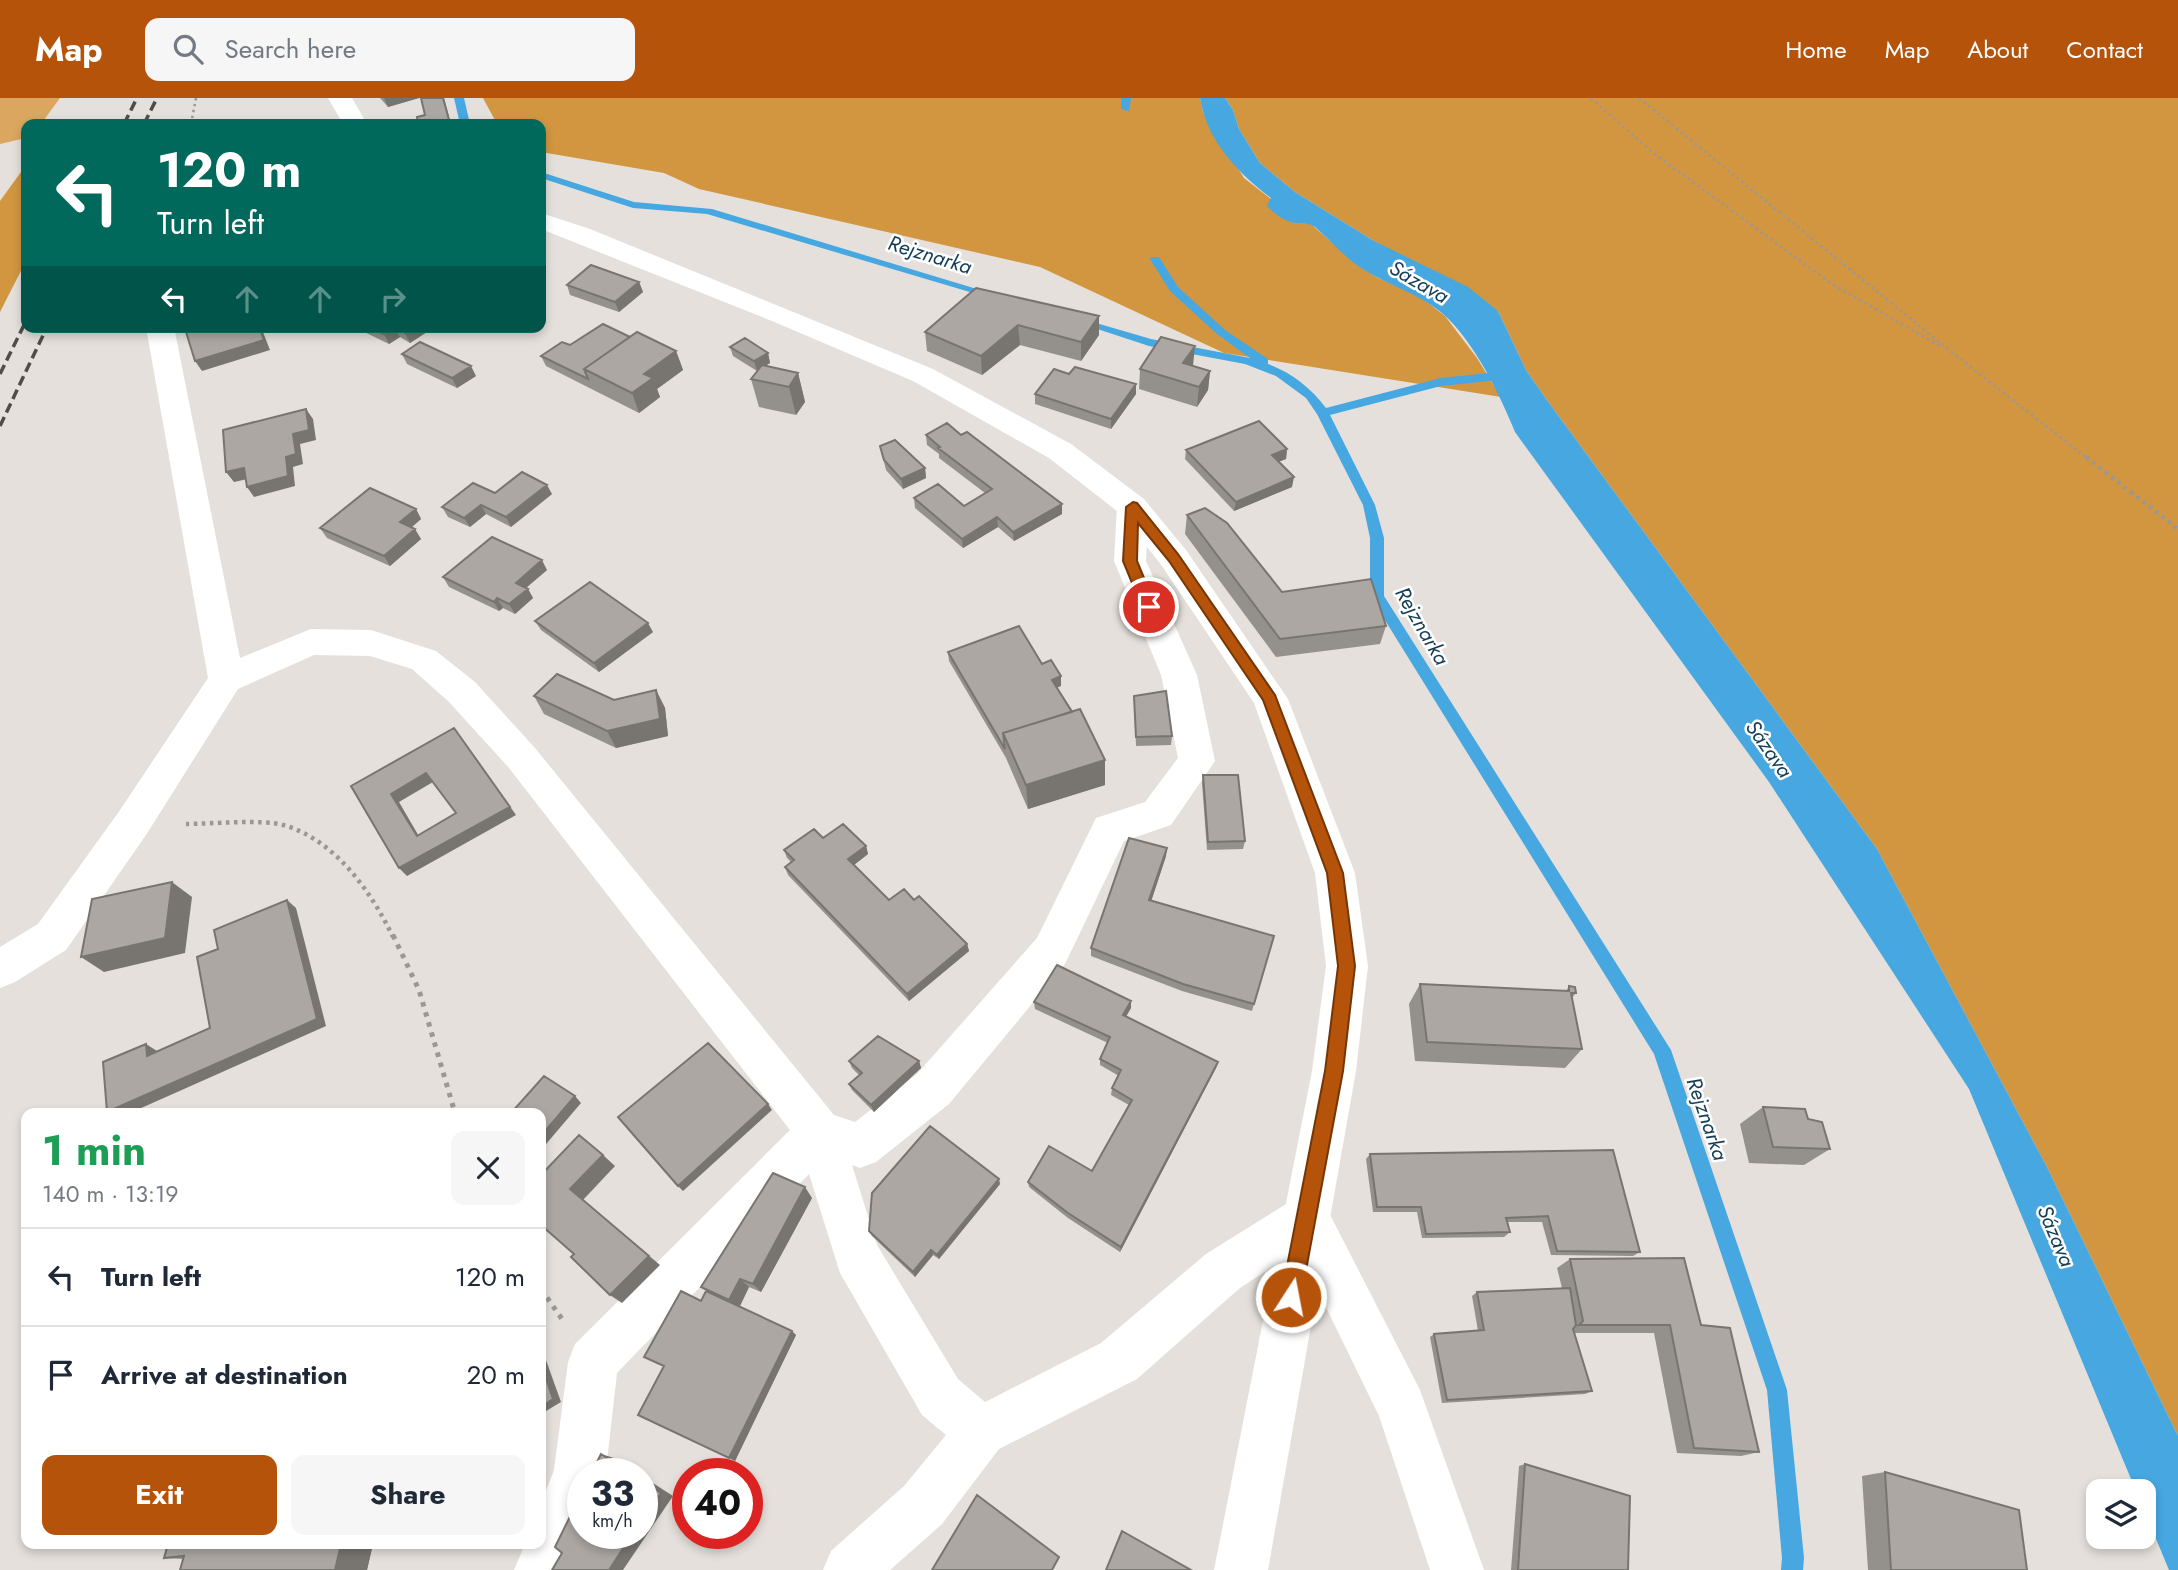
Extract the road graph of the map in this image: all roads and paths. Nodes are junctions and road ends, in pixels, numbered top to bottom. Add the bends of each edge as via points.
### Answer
1 (196, 98) edge
2 (340, 98) edge
3 (1591, 98) edge
4 (1639, 98) edge
5 (192, 119) edge
6 (352, 119) edge
7 (546, 223) edge
8 (161, 333) edge
9 (1954, 354) junction
10 (1133, 507) junction
11 (2178, 529) edge
12 (226, 679) junction
13 (132, 824) junction
14 (0, 970) edge
15 (454, 1108) edge
16 (819, 1132) junction
17 (1307, 1217) junction
18 (982, 1431) junction
19 (541, 1570) edge
20 (850, 1570) edge
21 (1241, 1570) edge
22 (1457, 1570) edge

1 - 5 path
2 - 6 street
3 - 9 path via 1651,152 1832,284
4 - 9 path
7 - 10 street via 923,375 1060,451
8 - 12 street
9 - 11 path
10 - 16 street via 1130,561 1179,675 1197,761 1158,814 1110,829 1051,951 933,1089 860,1146
10 - 17 street via 1174,558 1270,699 1335,873 1347,966 1334,1071
12 - 13 street
12 - 16 street via 311,642 371,643 425,660 462,692 522,758
13 - 14 street via 52,937
13 - 15 path via 282,824 329,847 380,909 419,990
16 - 18 street via 857,1256 940,1397
16 - 19 street via 593,1362 580,1470
17 - 18 street via 1223,1270 1119,1361
17 - 21 street
17 - 22 street via 1402,1408
18 - 20 street via 923,1505

